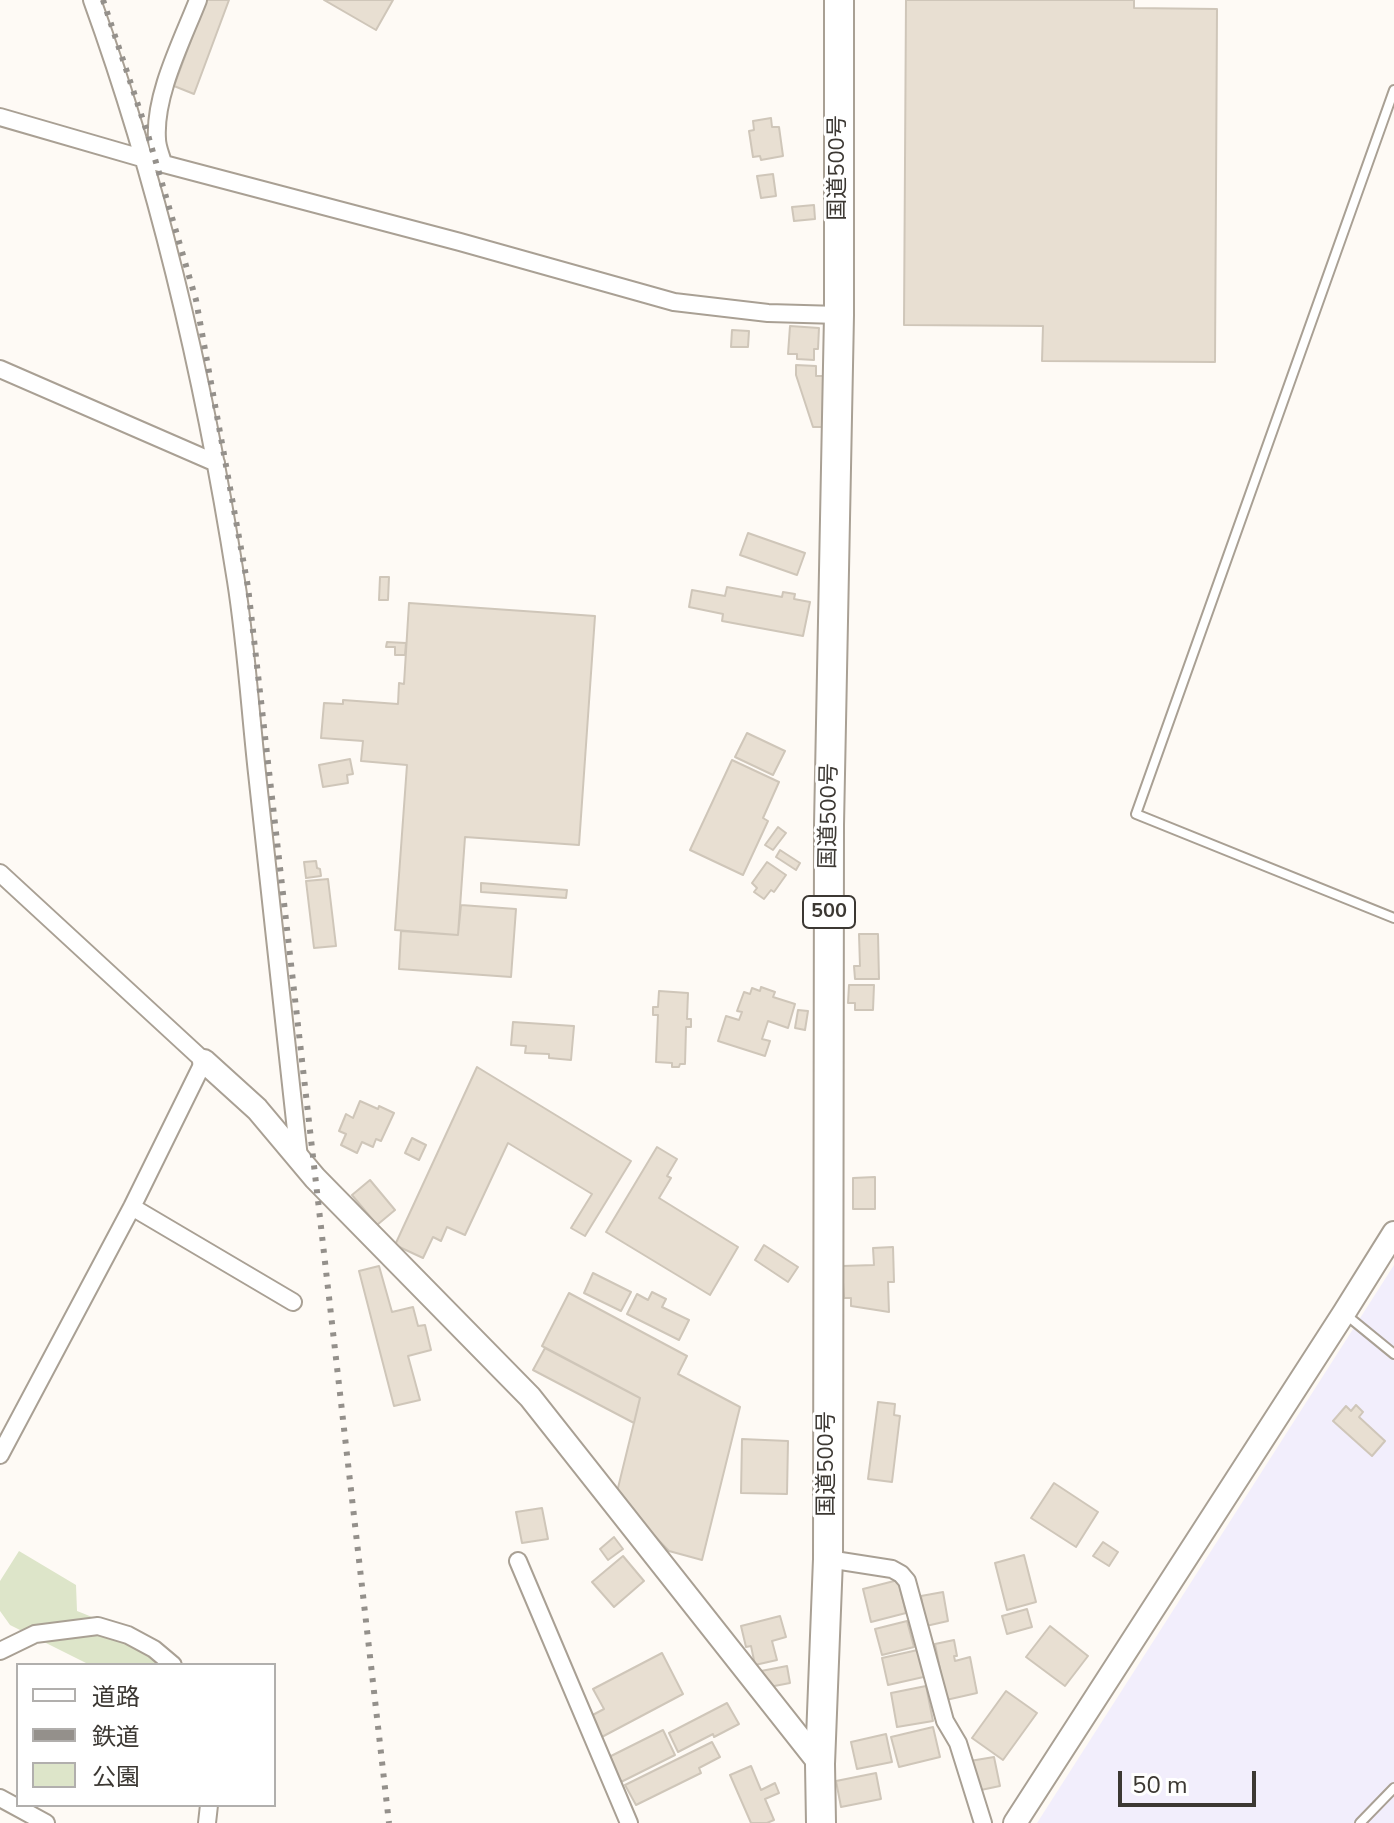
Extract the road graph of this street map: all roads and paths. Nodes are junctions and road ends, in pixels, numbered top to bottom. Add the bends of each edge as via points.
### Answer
1 (92, 0) edge
2 (198, 0) edge
3 (839, 0) edge
4 (1394, 90) edge
5 (0, 117) edge
6 (145, 159) junction
7 (163, 163) junction
8 (839, 315) junction
9 (0, 369) edge
10 (216, 463) junction
11 (0, 873) edge
12 (1394, 918) edge
13 (204, 1061) junction
14 (299, 1158) junction
15 (132, 1207) junction
16 (1394, 1233) edge
17 (293, 1302) dead end
18 (1344, 1313) junction
19 (1394, 1354) edge
20 (0, 1455) edge
21 (828, 1559) junction
22 (518, 1561) dead end
23 (0, 1651) edge
24 (171, 1663) edge
25 (820, 1764) junction
26 (1394, 1788) edge
27 (17, 1807) edge
28 (46, 1823) edge
29 (629, 1823) edge
30 (821, 1823) edge
31 (983, 1823) edge
32 (1015, 1823) edge
33 (1360, 1823) edge

1 - 6 street
2 - 7 street via 158,112
3 - 8 highway, 国道500号 / 500
4 - 12 lane via 1136,814
5 - 6 street
6 - 7 street
6 - 10 street
7 - 8 street via 674,302
8 - 21 highway, 国道500号 / 500 via 829,825
9 - 10 street
10 - 14 street via 237,584
11 - 13 street
13 - 14 street via 257,1109
13 - 15 street
14 - 25 street via 530,1397
15 - 17 street
15 - 20 street
16 - 18 street
18 - 19 lane
18 - 32 street
21 - 25 highway, 国道500号 / 500
21 - 31 street via 892,1569 907,1581 945,1721 958,1743
22 - 29 street
23 - 24 street via 35,1634 98,1626 128,1635
25 - 30 highway, 国道500号 / 500
26 - 33 lane
27 - 28 street

